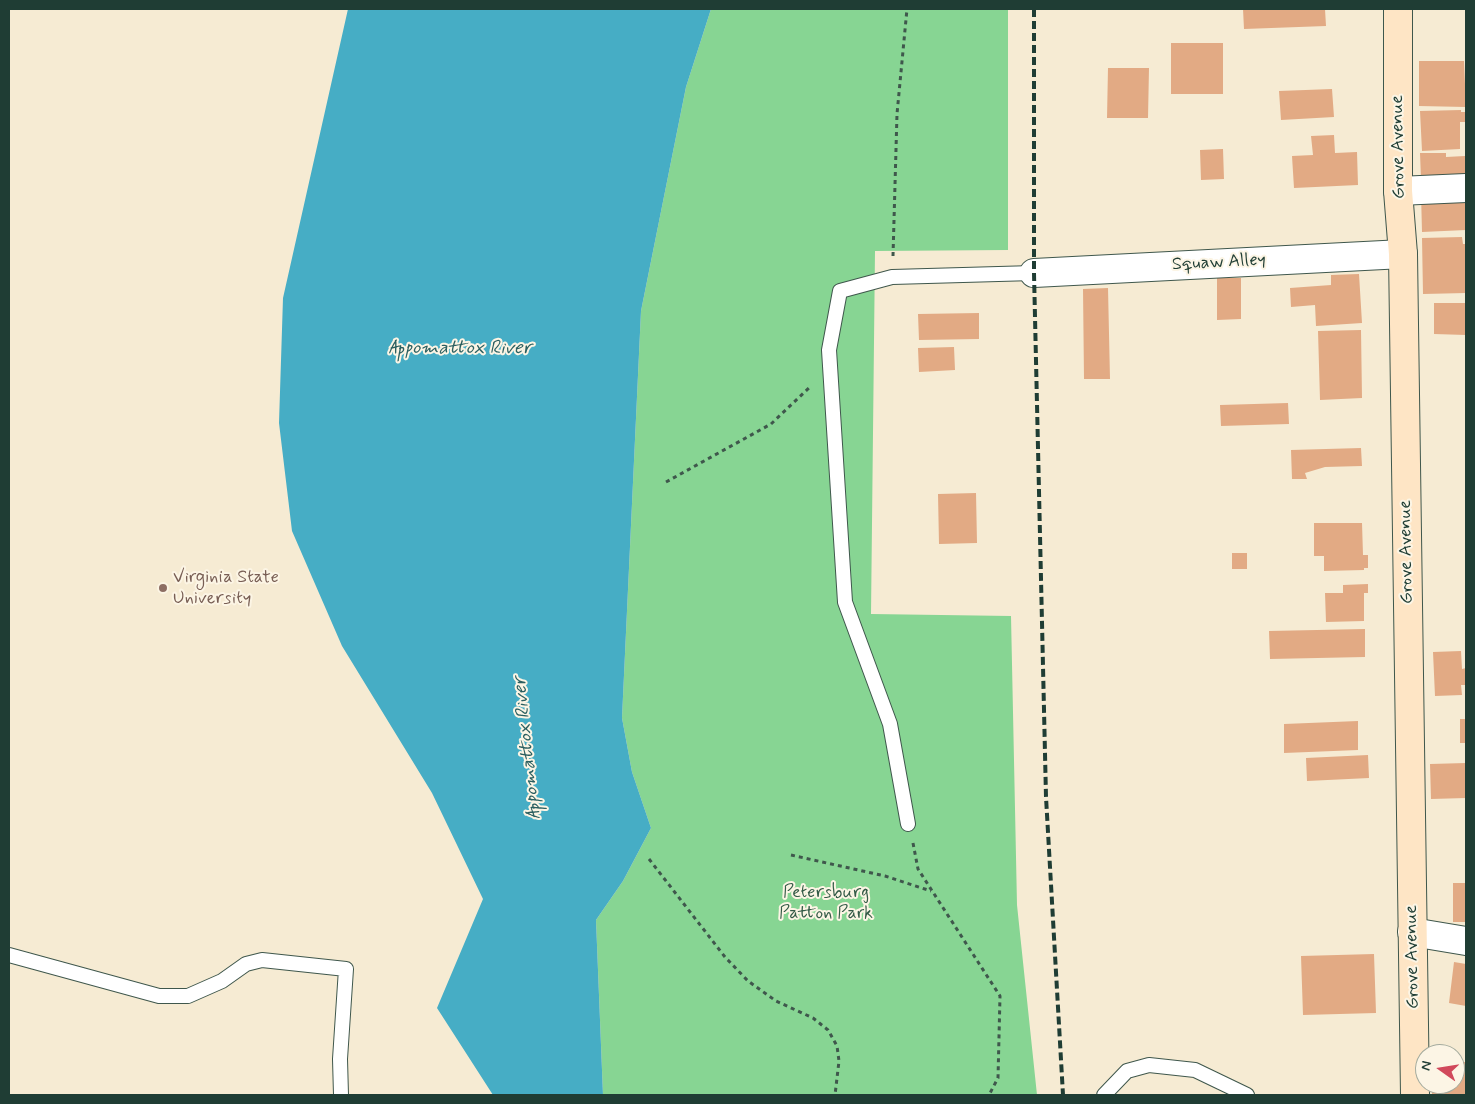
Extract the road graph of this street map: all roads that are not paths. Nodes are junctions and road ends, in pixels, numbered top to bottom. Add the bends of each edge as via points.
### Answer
1 (1398, 9) edge
2 (1466, 188) edge
3 (1398, 191) junction
4 (1403, 254) junction
5 (1034, 273) joint
6 (908, 824) road end
7 (1412, 932) junction
8 (1466, 942) edge
9 (9, 955) edge
10 (1105, 1094) edge
11 (341, 1095) edge
12 (1247, 1095) edge
13 (1415, 1095) edge

1 - 3 main road, Grove Avenue
2 - 3 street
3 - 4 main road, Grove Avenue
4 - 5 street, Squaw Alley
4 - 7 main road, Grove Avenue
5 - 6 lane via 892,277 840,290 829,350 845,602 890,724
7 - 8 street
7 - 13 main road, Grove Avenue
9 - 11 lane via 159,996 188,996 222,981 246,964 262,960 346,969
10 - 12 lane via 1127,1071 1149,1066 1195,1070

